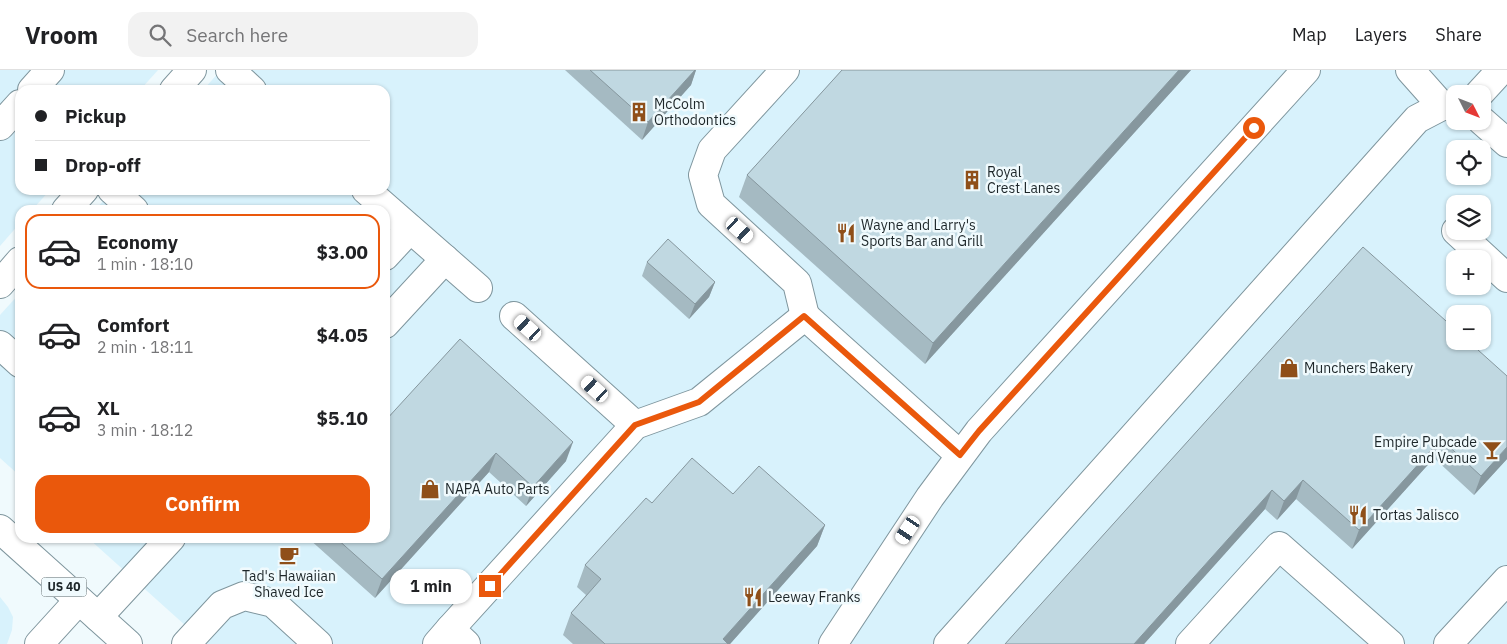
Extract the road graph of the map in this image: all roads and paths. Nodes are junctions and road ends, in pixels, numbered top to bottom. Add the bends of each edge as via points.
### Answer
1 (192, 70) edge
2 (230, 70) edge
3 (785, 70) edge
4 (1306, 70) edge
5 (1410, 70) edge
6 (1501, 70) edge
7 (178, 85) edge
8 (246, 85) edge
9 (1488, 85) edge
10 (1446, 103) edge
11 (1446, 107) edge
12 (1491, 129) edge
13 (1507, 143) edge
14 (80, 195) edge
15 (118, 195) edge
16 (372, 195) edge
17 (70, 205) edge
18 (128, 205) edge
19 (383, 205) edge
20 (390, 211) edge
21 (410, 228) junction
22 (1465, 240) edge
23 (390, 250) edge
24 (444, 259) junction
25 (15, 268) edge
26 (1507, 278) edge
27 (0, 284) edge
28 (478, 288) dead end
29 (514, 316) dead end
30 (804, 316) junction
31 (390, 318) edge
32 (0, 344) edge
33 (15, 358) edge
34 (635, 425) junction
35 (960, 455) junction
36 (0, 529) edge
37 (15, 542) edge
38 (16, 543) edge
39 (165, 543) edge
40 (1507, 580) edge
41 (88, 608) junction
42 (451, 639) edge
43 (39, 644) edge
44 (128, 644) edge
45 (186, 644) edge
46 (318, 644) edge
47 (833, 644) edge
48 (948, 644) edge
49 (1190, 644) edge
50 (1390, 644) edge
51 (1448, 644) edge

1 - 7 main road
2 - 8 main road
3 - 30 main road via 712,150 702,175 711,204 797,283
4 - 35 main road
5 - 10 main road
6 - 9 main road
11 - 48 main road via 1417,120
12 - 13 main road
14 - 17 main road
15 - 18 main road
16 - 19 main road
20 - 21 main road
21 - 23 main road
21 - 24 main road
22 - 26 main road
24 - 28 main road
24 - 31 main road
25 - 27 main road
29 - 34 main road
30 - 34 main road via 699,402
30 - 35 main road
32 - 33 main road
34 - 42 main road
35 - 47 main road
36 - 37 main road, US 40
38 - 41 main road, US 40
39 - 41 main road
40 - 51 main road
41 - 43 main road
41 - 44 main road, US 40
45 - 46 main road via 222,605 244,596 273,603
49 - 50 main road via 1280,546

